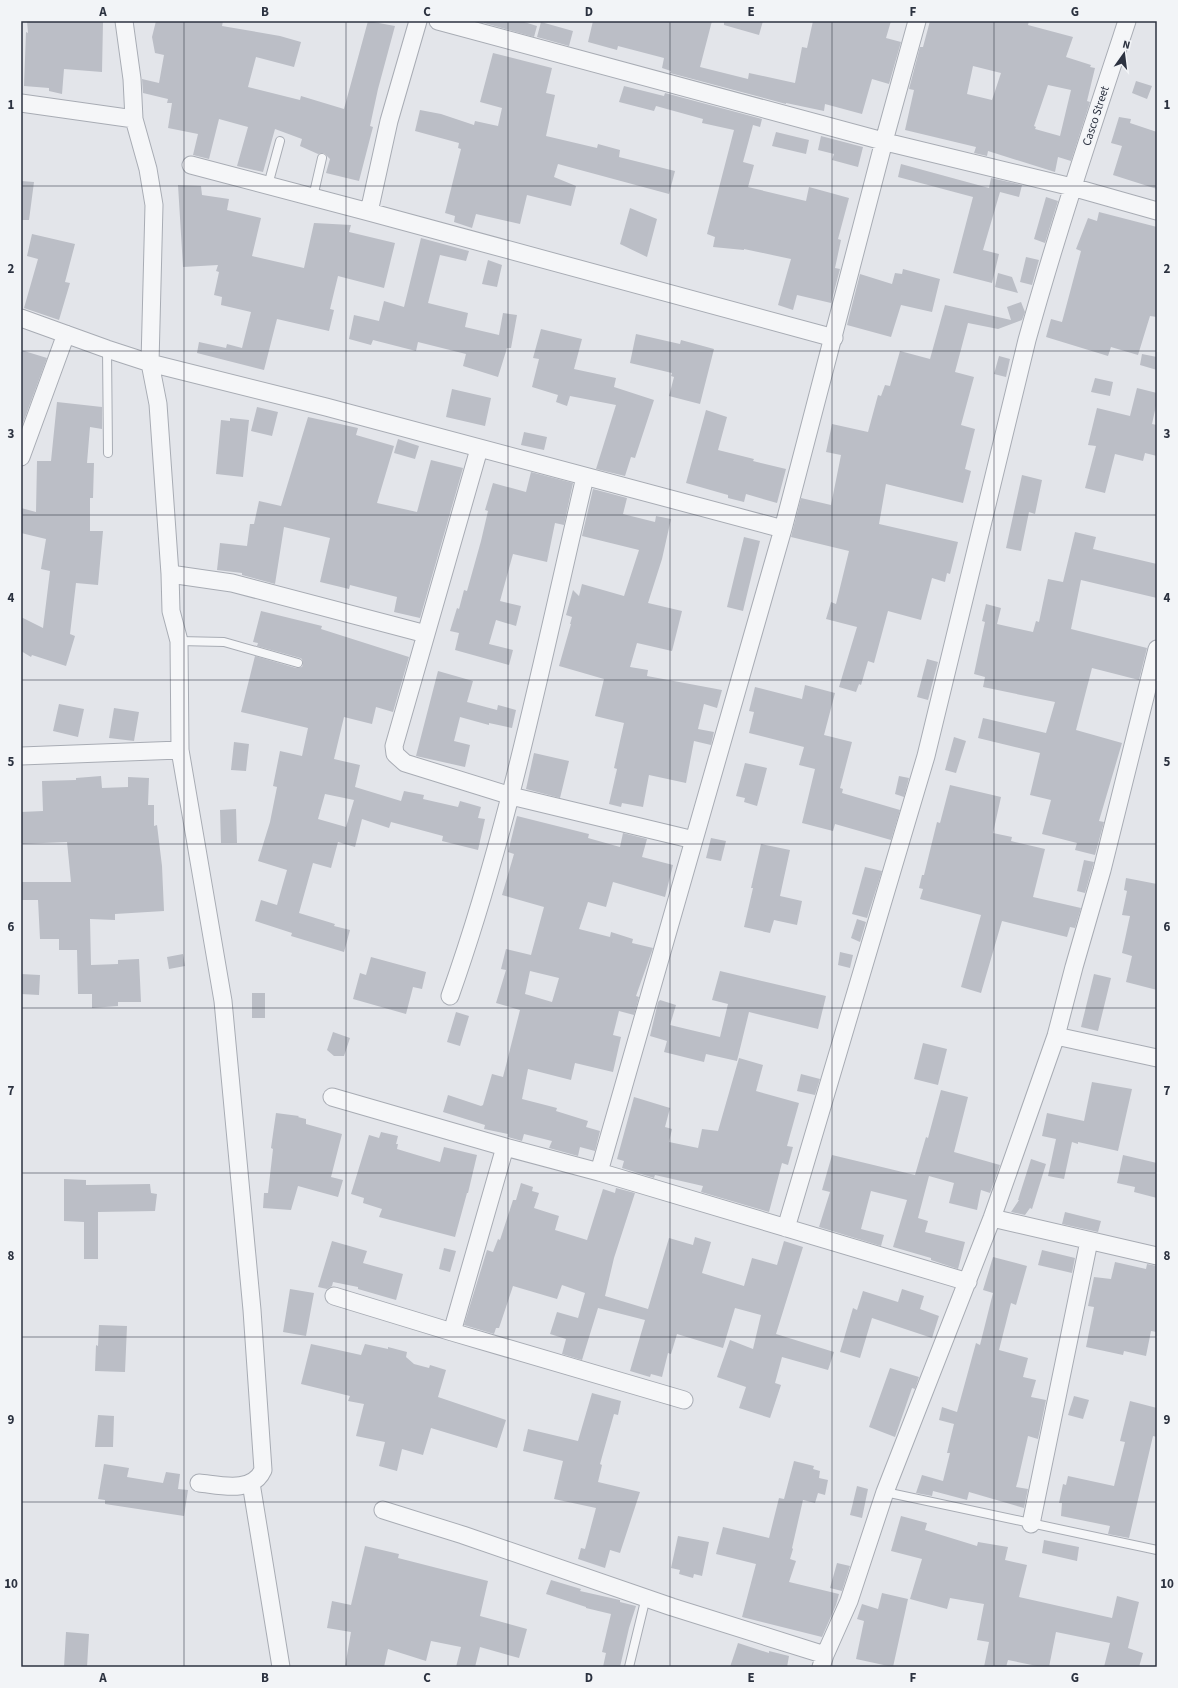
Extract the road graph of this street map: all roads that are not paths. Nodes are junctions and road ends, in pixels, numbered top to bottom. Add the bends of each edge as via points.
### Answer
1 (124, 21) edge
2 (418, 21) edge
3 (438, 21) edge
4 (917, 21) edge
5 (1127, 21) edge
6 (21, 103) edge
7 (134, 119) junction
8 (280, 141) dead end
9 (884, 141) junction
10 (322, 158) dead end
11 (191, 166) dead end
12 (268, 185) junction
13 (1072, 187) junction
14 (313, 197) junction
15 (1157, 211) edge
16 (369, 212) junction
17 (21, 318) edge
18 (66, 334) junction
19 (834, 338) junction
20 (107, 349) junction
21 (150, 362) junction
22 (479, 449) junction
23 (108, 453) dead end
24 (21, 457) edge
25 (585, 477) junction
26 (783, 529) junction
27 (170, 574) junction
28 (426, 634) junction
29 (179, 641) junction
30 (1157, 649) edge
31 (298, 663) dead end
32 (180, 750) junction
33 (21, 756) edge
34 (511, 796) junction
35 (694, 840) junction
36 (450, 996) dead end
37 (1056, 1036) junction
38 (1157, 1058) edge
39 (332, 1097) dead end
40 (505, 1147) junction
41 (599, 1172) junction
42 (992, 1218) junction
43 (786, 1228) junction
44 (1089, 1241) junction
45 (1157, 1256) edge
46 (968, 1282) junction
47 (334, 1296) dead end
48 (452, 1332) junction
49 (684, 1400) dead end
50 (199, 1483) dead end
51 (251, 1483) junction
52 (885, 1492) junction
53 (383, 1510) dead end
54 (1031, 1524) junction
55 (1157, 1550) edge
56 (646, 1597) junction
57 (823, 1661) edge
58 (281, 1667) edge
59 (629, 1667) edge

1 - 7 street via 132,79
2 - 16 street via 389,121
3 - 9 street
4 - 9 street
5 - 13 street, Casco Street
6 - 7 street
7 - 21 street via 148,169 154,205
8 - 12 lane
9 - 13 street
9 - 19 street
10 - 14 lane
11 - 12 street
12 - 14 street
13 - 15 street
13 - 43 street, Casco Street via 1027,340 926,756
14 - 16 street
16 - 19 street
17 - 18 street
18 - 20 street
18 - 24 street
19 - 26 street
20 - 21 street
20 - 23 lane
21 - 22 street
21 - 27 street via 158,404
22 - 25 street
22 - 28 street
25 - 26 street
25 - 34 street
26 - 35 street
27 - 28 street via 232,583
27 - 29 street via 171,611
28 - 34 street via 394,746 395,754 405,764
29 - 31 lane via 224,642
29 - 32 street
30 - 37 street via 1102,870
32 - 33 street
32 - 51 street via 223,1001 252,1310 263,1470 260,1478
34 - 35 street
34 - 36 street via 472,934
35 - 41 street
37 - 38 street
37 - 42 street
39 - 40 street
40 - 41 street
40 - 48 street
41 - 43 street
42 - 44 street
42 - 46 street
43 - 46 street
44 - 45 street
44 - 54 street
46 - 52 street
47 - 48 street
48 - 49 street
50 - 51 street via 243,1486
51 - 58 street
52 - 54 lane
52 - 57 street via 848,1601
53 - 56 street
54 - 55 lane
56 - 57 street
56 - 59 lane

